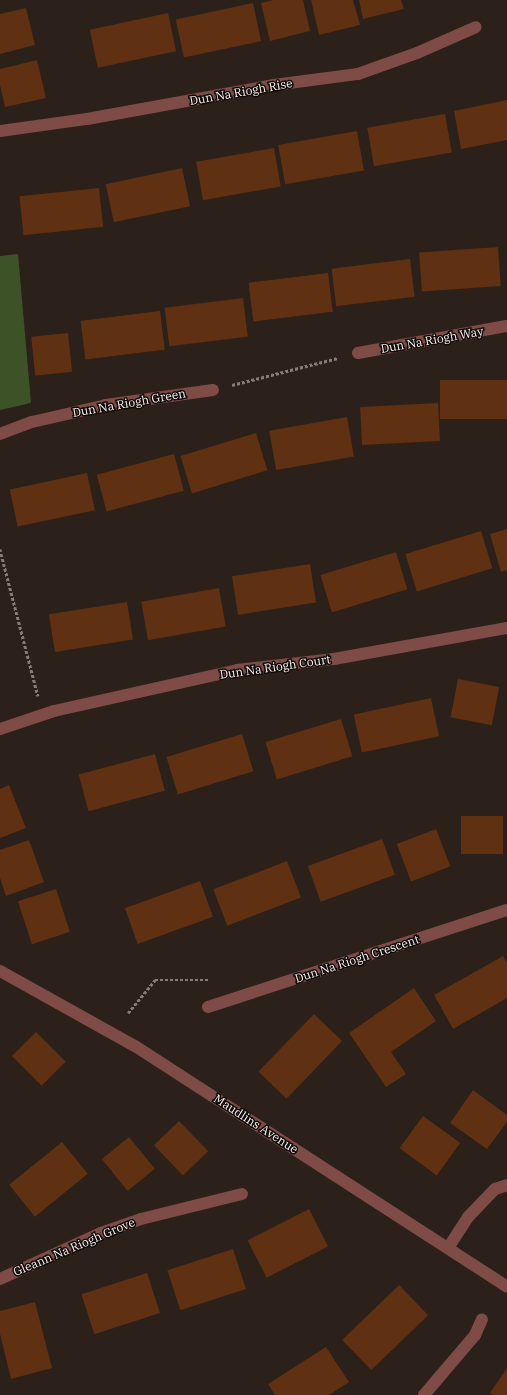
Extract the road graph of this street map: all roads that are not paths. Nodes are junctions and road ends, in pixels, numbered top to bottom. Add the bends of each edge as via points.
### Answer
1 (476, 27) dead end
2 (0, 131) edge
3 (507, 326) edge
4 (358, 353) road end
5 (213, 390) road end
6 (0, 434) edge
7 (507, 628) edge
8 (0, 729) edge
9 (507, 910) edge
10 (0, 971) edge
11 (208, 1007) dead end
12 (507, 1185) edge
13 (242, 1194) dead end
14 (448, 1248) junction
15 (0, 1279) edge
16 (507, 1287) edge
17 (482, 1319) dead end
18 (424, 1395) edge

1 - 2 street, Dun Na Riogh Rise via 358,74 274,85 87,119
3 - 4 street, Dun Na Riogh Way
5 - 6 street, Dun Na Riogh Green via 106,405 32,422
7 - 8 street, Dun Na Riogh Court via 334,659 237,670 43,715
9 - 11 street, Dun Na Riogh Crescent
10 - 14 street, Maudlins Avenue via 135,1046
12 - 14 street via 495,1189 468,1217
13 - 15 street, Gleann Na Riogh Grove via 141,1219 101,1233
14 - 16 street, Maudlins Avenue
17 - 18 street via 475,1335

